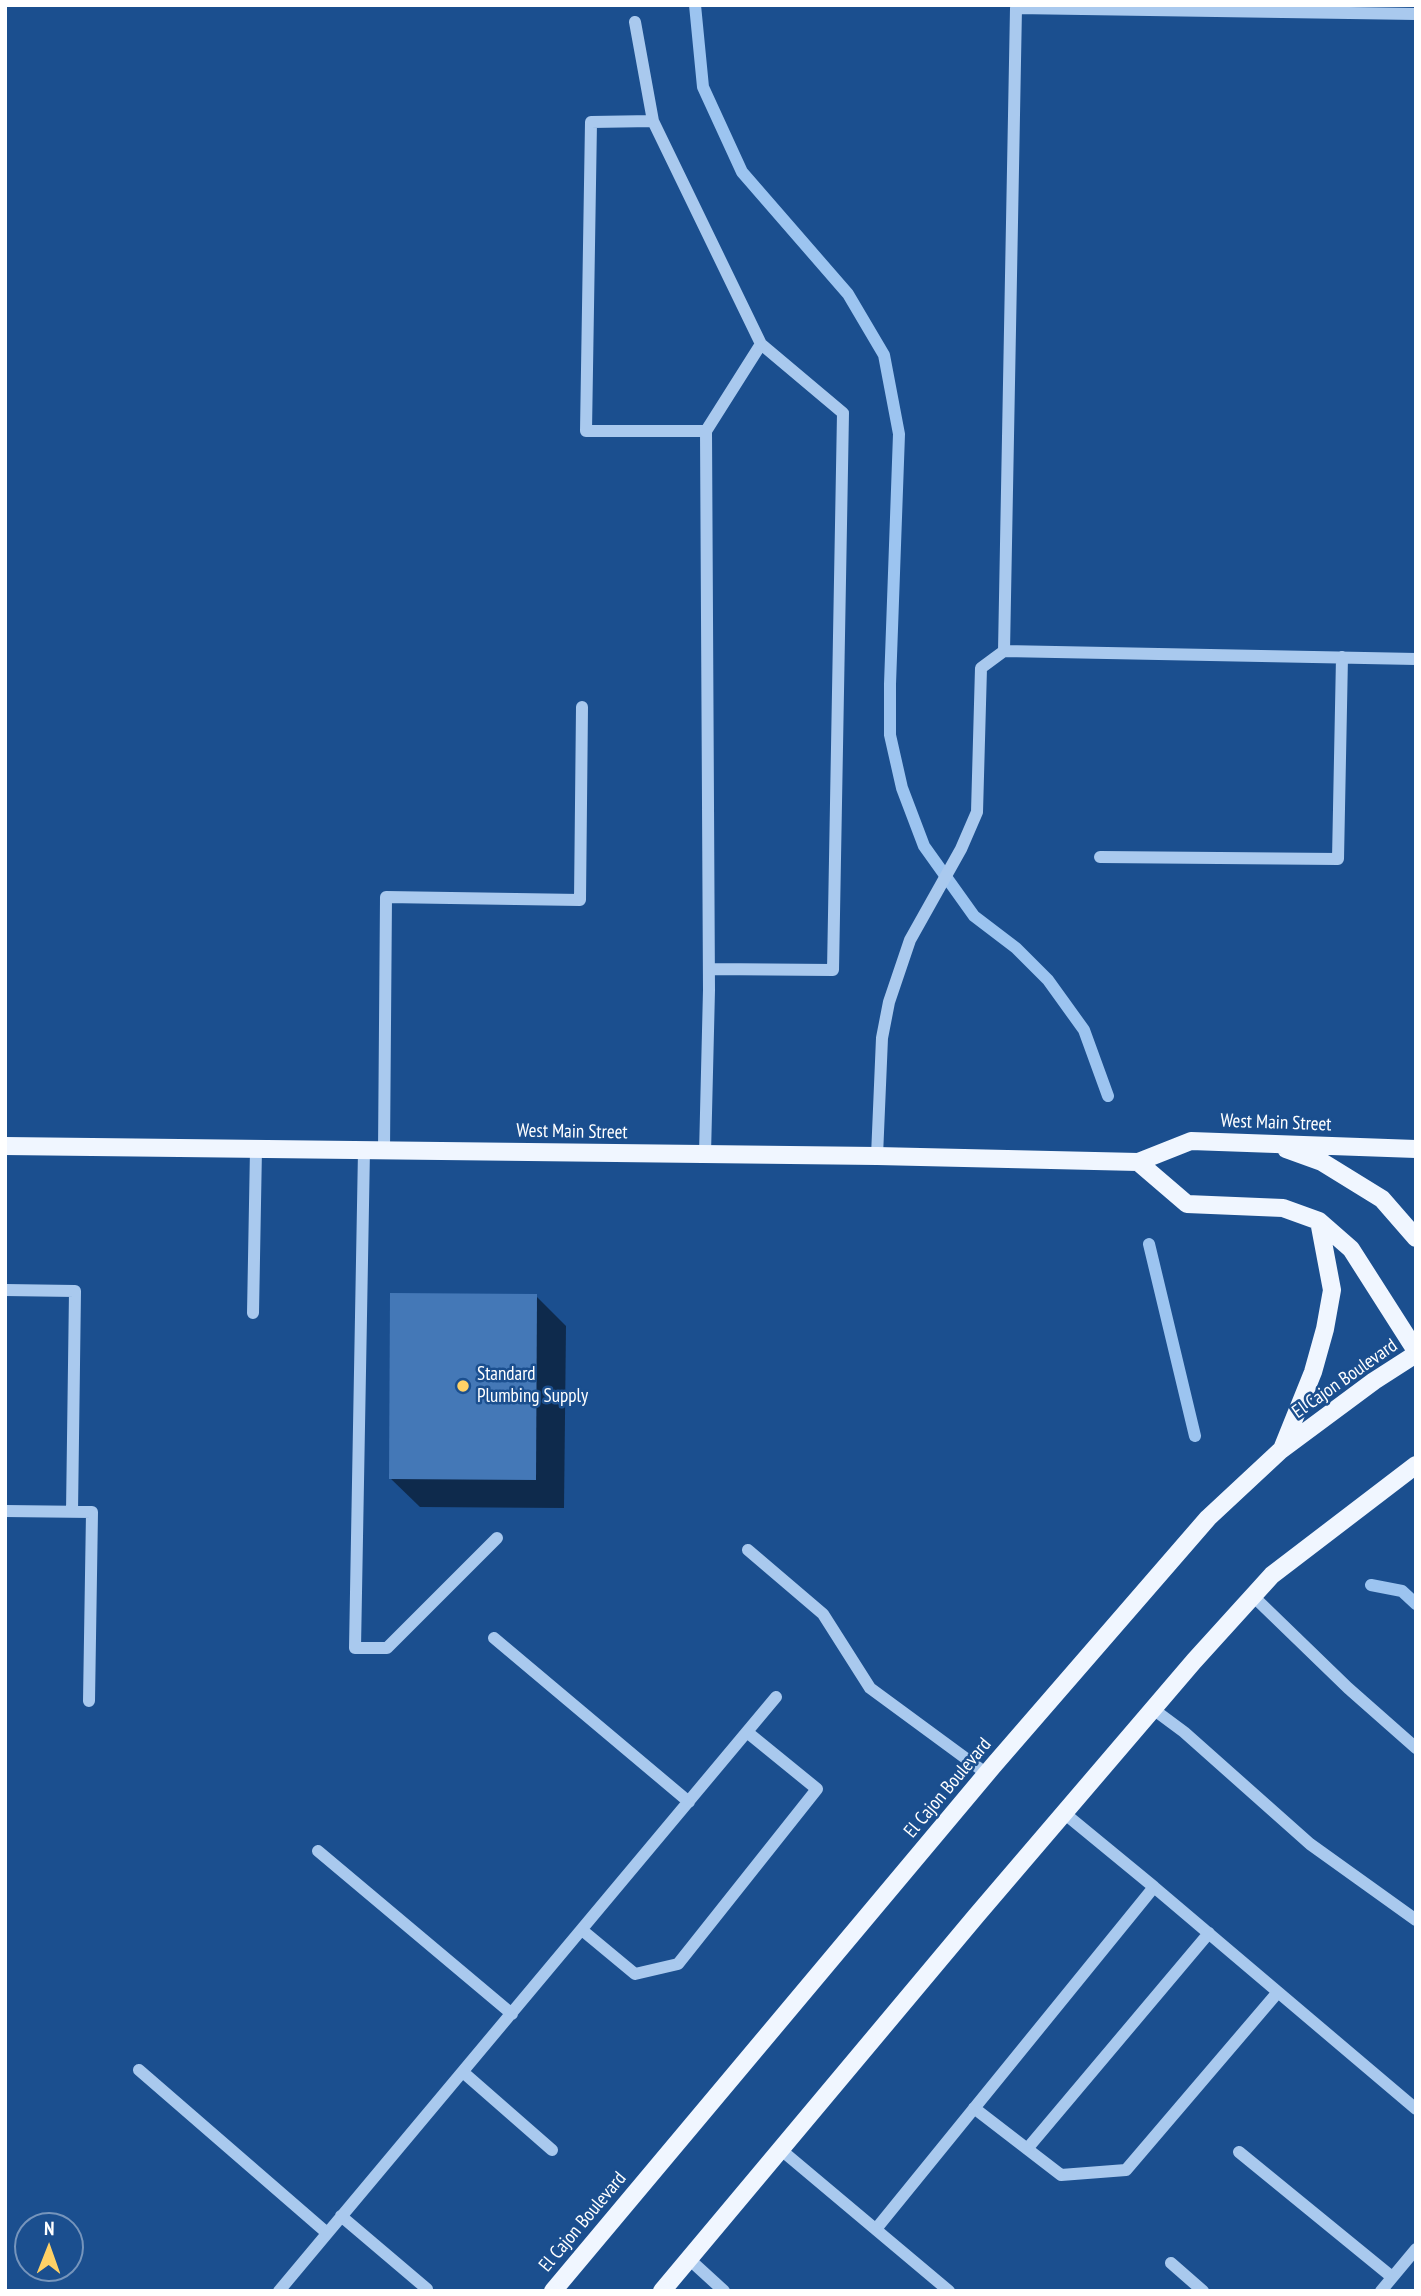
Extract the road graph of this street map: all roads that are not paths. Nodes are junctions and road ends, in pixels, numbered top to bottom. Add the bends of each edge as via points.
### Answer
1 (1416, 14) edge
2 (635, 22) dead end
3 (653, 121) junction
4 (761, 344) junction
5 (706, 431) junction
6 (1004, 651) junction
7 (1342, 657) junction
8 (1416, 659) edge
9 (582, 707) dead end
10 (1100, 857) dead end
11 (709, 969) junction
12 (1270, 1143) junction
13 (5, 1146) edge
14 (256, 1149) junction
15 (1416, 1149) edge
16 (364, 1150) junction
17 (384, 1151) junction
18 (705, 1154) junction
19 (877, 1156) junction
20 (1138, 1162) junction
21 (1319, 1221) junction
22 (1416, 1238) edge
23 (5, 1290) edge
24 (253, 1313) dead end
25 (1416, 1353) edge
26 (1281, 1450) junction
27 (1416, 1465) edge
28 (5, 1511) edge
29 (72, 1512) junction
30 (497, 1538) dead end
31 (748, 1550) dead end
32 (1253, 1596) junction
33 (494, 1638) dead end
34 (776, 1697) dead end
35 (89, 1702) dead end
36 (1153, 1709) junction
37 (747, 1732) junction
38 (1416, 1748) edge
39 (987, 1774) junction
40 (689, 1802) junction
41 (1064, 1813) junction
42 (318, 1851) dead end
43 (1154, 1887) junction
44 (1416, 1920) edge
45 (582, 1930) junction
46 (1209, 1933) junction
47 (1278, 1992) junction
48 (512, 2014) junction
49 (139, 2070) dead end
50 (464, 2073) junction
51 (974, 2108) junction
52 (1416, 2109) edge
53 (780, 2149) junction
54 (1027, 2149) junction
55 (552, 2150) dead end
56 (1239, 2152) dead end
57 (341, 2216) junction
58 (876, 2229) junction
59 (327, 2233) junction
60 (1416, 2249) edge
61 (689, 2259) junction
62 (1171, 2263) dead end
63 (1392, 2277) junction
64 (427, 2290) edge
65 (279, 2291) edge
66 (553, 2291) edge
67 (662, 2291) edge
68 (724, 2291) edge
69 (949, 2291) edge
70 (1203, 2291) edge
71 (1381, 2291) edge

1 - 6 lane via 1016,8
2 - 3 lane
3 - 4 lane
3 - 5 lane via 591,122 586,431
4 - 5 lane
4 - 11 lane via 843,413 833,970
5 - 11 lane
6 - 7 lane
6 - 19 lane via 981,668 977,812 910,940 889,1002 882,1038
7 - 8 lane
7 - 10 lane via 1338,859
9 - 17 lane via 580,900 386,897
11 - 18 lane
12 - 15 main road, West Main Street
12 - 20 main road, West Main Street via 1191,1141
12 - 22 main road via 1322,1162 1382,1199
13 - 14 main road, West Main Street
14 - 16 main road, West Main Street
14 - 24 lane
16 - 17 main road, West Main Street
16 - 30 lane via 355,1648 387,1648
17 - 18 main road, West Main Street
18 - 19 main road, West Main Street
19 - 20 main road, West Main Street
20 - 21 main road via 1187,1204 1283,1208
21 - 25 main road via 1351,1249
21 - 26 main road via 1332,1290 1313,1371
23 - 29 lane via 75,1291
25 - 26 main road, El Cajon Boulevard
26 - 39 main road, El Cajon Boulevard via 1208,1518
27 - 32 main road via 1272,1575
28 - 29 lane
29 - 35 lane via 92,1512
31 - 39 lane via 822,1614 870,1688
32 - 36 main road
32 - 38 lane
33 - 40 lane
34 - 37 lane
36 - 41 main road
36 - 44 lane via 1310,1844
37 - 40 lane
37 - 45 lane via 817,1789 678,1964 635,1974
39 - 66 main road, El Cajon Boulevard
40 - 45 lane
41 - 43 lane
41 - 53 main road
42 - 48 lane
43 - 46 lane
43 - 51 lane
45 - 48 lane
46 - 47 lane
46 - 54 lane
47 - 52 lane
47 - 54 lane via 1126,2170 1061,2175
48 - 50 lane
49 - 59 lane
50 - 55 lane
50 - 57 lane
51 - 54 lane
51 - 58 lane
53 - 58 lane
53 - 61 main road
56 - 63 lane
57 - 59 lane
57 - 64 lane
58 - 69 lane
59 - 65 lane
60 - 63 lane
61 - 67 main road
61 - 68 lane
62 - 70 lane
63 - 71 lane

